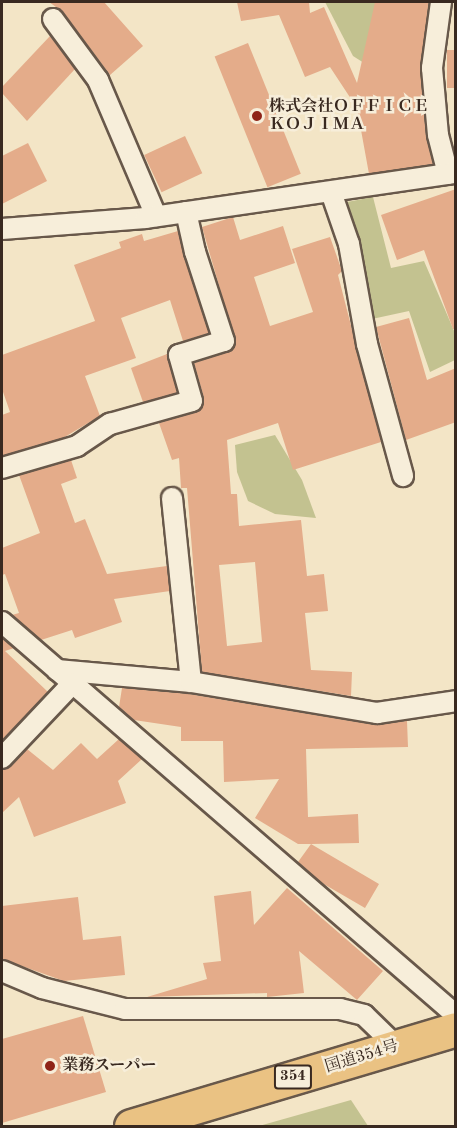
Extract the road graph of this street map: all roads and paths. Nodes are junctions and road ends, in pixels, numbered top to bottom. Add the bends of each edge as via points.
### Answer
1 (441, 2) edge
2 (53, 19) dead end
3 (452, 173) edge
4 (332, 192) junction
5 (186, 212) junction
6 (156, 216) junction
7 (2, 229) edge
8 (2, 468) edge
9 (403, 476) dead end
10 (172, 498) dead end
11 (2, 622) edge
12 (57, 670) junction
13 (191, 682) junction
14 (73, 684) junction
15 (456, 701) edge
16 (2, 758) edge
17 (2, 971) edge
18 (456, 1015) edge
19 (456, 1029) edge
20 (396, 1046) junction
21 (131, 1126) edge

1 - 3 street via 432,68 438,135
2 - 6 street via 98,80
3 - 4 street
4 - 5 street
4 - 9 street via 349,244 367,344
5 - 6 street
5 - 8 street via 224,341 179,355 192,401 111,424 77,446
6 - 7 street
10 - 13 street
11 - 12 street
12 - 13 street
12 - 14 street
13 - 15 street via 377,713
14 - 16 street
14 - 18 street
17 - 20 street via 42,988 125,1009 340,1008 364,1015
19 - 20 highway, 国道354号 / 354
20 - 21 highway, 国道354号 / 354

